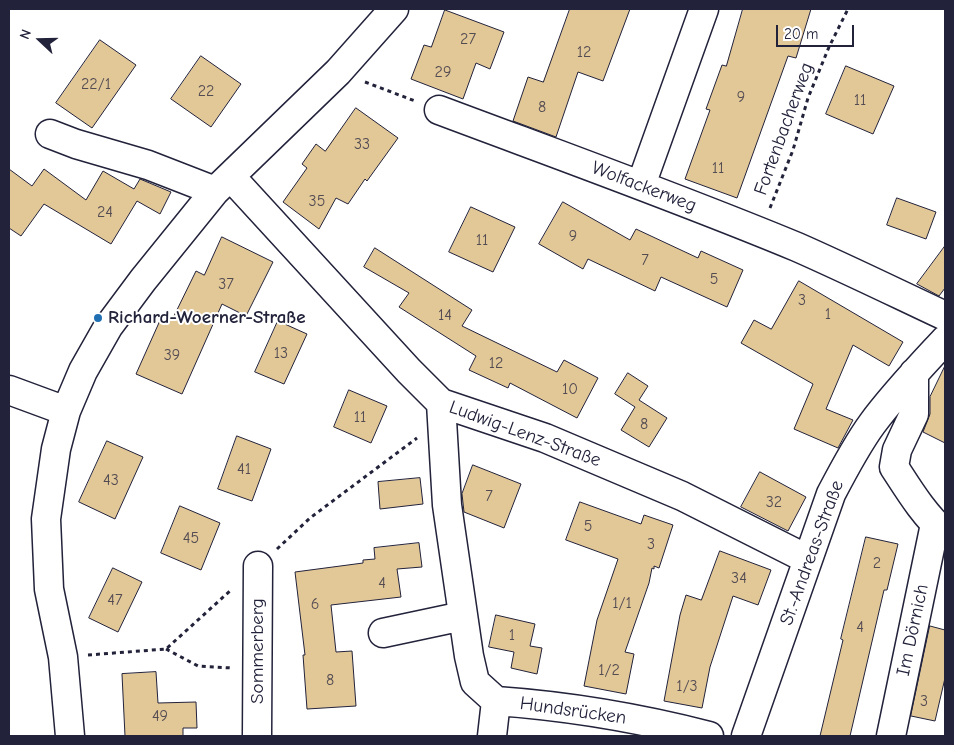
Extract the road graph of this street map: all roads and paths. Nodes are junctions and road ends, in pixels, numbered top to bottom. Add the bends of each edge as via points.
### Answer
1 (394, 9) edge
2 (704, 9) edge
3 (848, 9) edge
4 (338, 72) junction
5 (439, 110) joint
6 (50, 134) dead end
7 (223, 184) junction
8 (641, 185) junction
9 (761, 232) junction
10 (945, 316) edge
11 (945, 340) edge
12 (914, 373) junction
13 (9, 390) edge
14 (441, 402) junction
15 (66, 411) junction
16 (940, 528) edge
17 (807, 560) junction
18 (258, 566) dead end
19 (463, 616) junction
20 (383, 633) dead end
21 (166, 649) dead end
22 (258, 681) junction
23 (496, 701) junction
24 (70, 736) edge
25 (257, 736) edge
26 (492, 736) edge
27 (709, 736) edge
28 (746, 736) edge
29 (891, 736) edge

1 - 4 street
2 - 8 street
3 - 9 path, Fortenbacherweg via 808,98 793,150
4 - 5 path
4 - 7 street
5 - 8 street, Wolfackerweg
6 - 7 street via 148,165
7 - 14 street, Ludwig-Lenz-Straße
7 - 15 street via 108,327 83,371
8 - 9 street, Wolfackerweg
9 - 10 street, Wolfackerweg
11 - 12 street, St.-Andreas-Straße
12 - 16 street via 914,414 897,450 894,467
12 - 17 street, St.-Andreas-Straße via 871,425 848,462 831,494
13 - 15 street
14 - 17 street, Ludwig-Lenz-Straße via 545,438 645,480
14 - 19 street, Hundsrücken via 447,504
15 - 24 street via 56,449 46,520 48,589 62,657
16 - 29 street, Im Dörnich
17 - 28 street, St.-Andreas-Straße
18 - 22 street, Sommerberg
19 - 20 street
19 - 23 street, Hundsrücken via 475,682
21 - 22 path via 198,666 234,668
22 - 25 street, Sommerberg
23 - 26 street, Hundsrücken
23 - 27 street, Hundsrücken via 599,712

